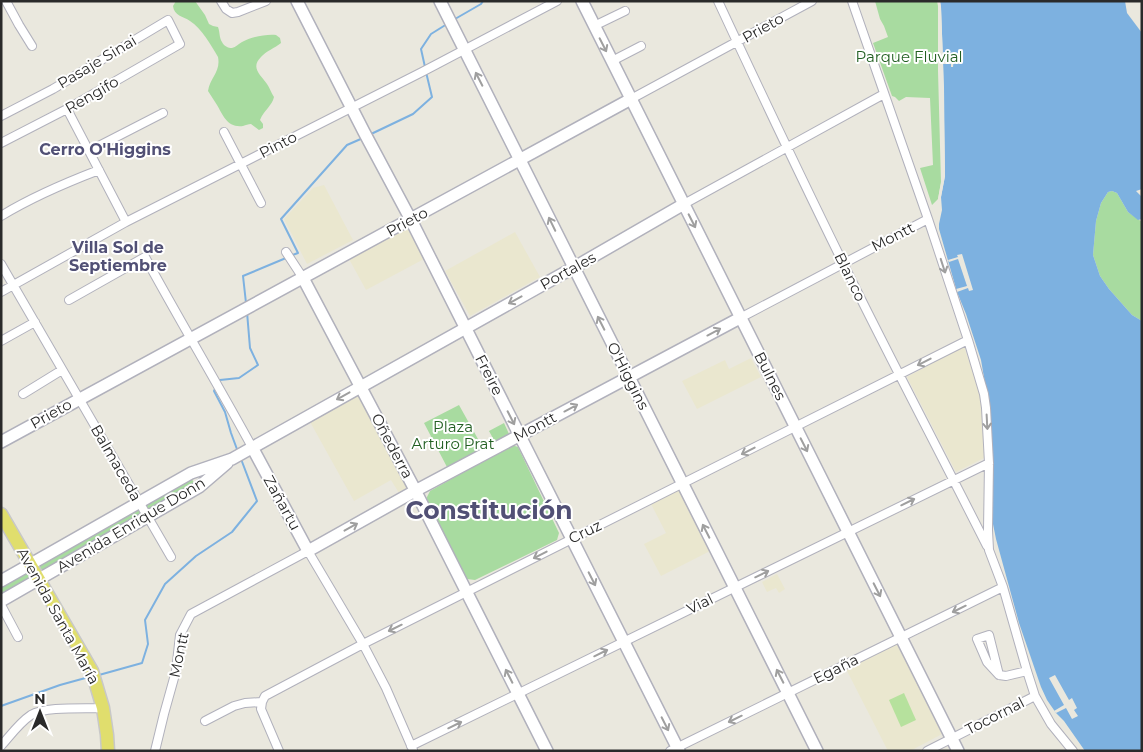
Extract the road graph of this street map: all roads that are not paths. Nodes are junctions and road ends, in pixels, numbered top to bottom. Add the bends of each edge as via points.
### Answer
1 (6, 1) edge
2 (221, 1) edge
3 (266, 1) edge
4 (297, 1) edge
5 (440, 1) edge
6 (557, 1) edge
7 (582, 1) edge
8 (718, 1) edge
9 (812, 1) edge
10 (852, 1) edge
11 (625, 10) dead end
12 (594, 26) junction
13 (737, 42) junction
14 (180, 44) joint
15 (32, 46) dead end
16 (642, 46) dead end
17 (464, 50) junction
18 (612, 62) junction
19 (884, 94) junction
20 (631, 99) junction
21 (352, 108) junction
22 (67, 109) junction
23 (163, 113) dead end
24 (1, 116) edge
25 (224, 132) dead end
26 (1, 143) edge
27 (787, 148) junction
28 (89, 151) junction
29 (520, 160) junction
30 (241, 163) junction
31 (99, 170) junction
32 (261, 203) dead end
33 (684, 204) junction
34 (1, 216) edge
35 (410, 220) junction
36 (928, 220) junction
37 (126, 222) junction
38 (286, 252) dead end
39 (843, 263) junction
40 (1, 264) edge
41 (573, 268) junction
42 (303, 278) junction
43 (14, 286) junction
44 (1, 292) edge
45 (69, 300) dead end
46 (740, 318) junction
47 (35, 322) junction
48 (465, 328) junction
49 (191, 339) junction
50 (968, 340) junction
51 (1, 341) edge
52 (62, 370) junction
53 (899, 375) junction
54 (629, 378) junction
55 (360, 386) junction
56 (23, 394) dead end
57 (79, 399) junction
58 (796, 427) junction
59 (520, 435) junction
60 (1, 442) edge
61 (249, 449) junction
62 (232, 459) junction
63 (989, 463) junction
64 (202, 469) junction
65 (207, 480) junction
66 (954, 480) junction
67 (683, 484) junction
68 (415, 491) junction
69 (139, 502) junction
70 (1, 514) edge
71 (148, 517) junction
72 (848, 532) junction
73 (572, 538) junction
74 (62, 546) junction
75 (989, 550) junction
76 (308, 551) junction
77 (171, 557) dead end
78 (71, 561) junction
79 (30, 564) junction
80 (3, 580) edge
81 (39, 580) junction
82 (735, 587) junction
83 (1003, 587) junction
84 (467, 592) junction
85 (14, 594) junction
86 (1, 603) edge
87 (18, 637) dead end
88 (901, 637) junction
89 (624, 642) junction
90 (363, 644) junction
91 (1027, 671) junction
92 (999, 675) junction
93 (788, 693) junction
94 (518, 694) junction
95 (1035, 696) junction
96 (262, 702) junction
97 (103, 708) junction
98 (205, 721) dead end
99 (952, 739) junction
100 (1, 746) edge
101 (412, 748) edge
102 (675, 750) edge
103 (108, 751) edge
104 (155, 751) edge
105 (279, 751) edge
106 (547, 751) edge
107 (817, 751) edge
108 (927, 751) edge
109 (958, 751) edge
110 (1073, 751) edge

1 - 15 street
2 - 3 street via 232,13
4 - 21 street, Freire
5 - 17 street, O'Higgins
6 - 17 street, Pinto
7 - 12 street, Bulnes
8 - 13 street, Blanco
9 - 13 street, Prieto
10 - 19 street
11 - 12 street
12 -> 18 street, Bulnes
13 - 20 street, Prieto
13 - 27 street, Blanco
14 - 22 street, Rengifo
14 - 24 street, Pasaje Sinai via 168,20 53,89
16 - 18 street
17 - 21 street, Pinto
29 -> 17 street, O'Higgins
18 - 20 street, Bulnes
19 - 27 street, Portales
19 - 36 street
20 - 29 street, Prieto
20 - 33 street, Bulnes
21 - 30 street, Pinto
21 - 35 street, Freire
22 - 26 street, Rengifo
22 - 28 street
23 - 28 street
25 - 30 street
27 - 33 street, Portales
27 - 39 street, Blanco
28 - 31 street
29 - 35 street, Prieto
41 -> 29 street, O'Higgins
30 - 32 street
30 - 37 street, Pinto
31 - 34 street via 48,190
31 - 37 street
33 - 41 street, Portales
33 -> 46 street, Bulnes
35 - 42 street, Prieto
35 - 48 street, Freire
36 - 39 street, Montt
36 -> 50 street
37 - 43 street, Pinto
38 - 42 street, Oñederra
39 - 46 street, Montt
39 - 53 street, Blanco
40 - 43 street, Balmaceda
41 -> 48 street, Portales
54 -> 41 street, O'Higgins
42 - 49 street, Prieto
42 - 55 street, Oñederra
43 - 44 street, Pinto
43 - 47 street, Balmaceda
45 - 49 street, Zañartu via 145,257
54 -> 46 street, Montt
46 - 58 street, Bulnes
47 - 51 street
47 - 52 street, Balmaceda
48 - 55 street, Portales
48 -> 59 street, Freire
49 - 57 street, Prieto
49 - 61 street, Zañartu
50 -> 53 street, Cruz
50 -> 63 street via 985,401
52 - 56 street
52 - 57 street, Balmaceda
53 - 58 street, Cruz
53 - 66 street, Blanco
59 -> 54 street, Montt
54 - 67 street, O'Higgins
55 -> 61 street, Portales
55 - 68 street, Oñederra
57 - 60 street, Prieto
57 - 69 street, Balmaceda
58 -> 67 street, Cruz
58 -> 72 street, Bulnes
59 - 68 street, Montt
59 - 73 street, Freire
61 - 62 street, Avenida Enrique Donn
61 - 76 street, Zañartu
62 - 64 street, Avenida Enrique Donn
62 - 65 street, Avenida Enrique Donn
63 - 66 street, Vial
63 - 75 street
64 - 65 street via 207,473
64 - 69 street, Avenida Enrique Donn
65 - 71 street, Avenida Enrique Donn
72 -> 66 street, Vial
66 - 75 street, Blanco
67 - 73 street, Cruz
82 -> 67 street, O'Higgins
76 -> 68 street, Montt
68 - 84 street, Oñederra
69 - 71 street, Balmaceda
69 - 74 street, Avenida Enrique Donn
70 - 79 main road, Avenida Santa María
71 - 77 street, Balmaceda
71 - 78 street, Avenida Enrique Donn
82 -> 72 street, Vial
72 -> 88 street, Bulnes
73 -> 84 street, Cruz
73 -> 89 street, Freire
74 - 78 street
74 - 79 street, Avenida Enrique Donn
75 - 83 street
76 - 90 street, Zañartu
76 - 104 street, Montt via 191,614 180,635 176,671
78 - 81 street, Avenida Enrique Donn
79 - 80 street, Avenida Enrique Donn
79 - 81 main road, Avenida Santa María
80 - 85 street
81 - 85 street, Avenida Enrique Donn
81 - 97 main road, Avenida Santa María via 92,671
82 - 89 street, Vial
93 -> 82 street, O'Higgins
83 -> 88 street, Egaña
83 - 91 street
84 -> 90 street, Cruz
94 -> 84 street, Oñederra
85 - 86 street, Avenida Enrique Donn
86 - 87 street
88 - 93 street, Egaña
88 - 99 street, Bulnes
94 -> 89 street, Vial
89 -> 102 street, Freire
90 - 96 street, Cruz via 265,696
90 - 101 street, Zañartu
91 - 92 street
91 - 95 street
92 - 92 street via 989,635 977,639 987,662
93 -> 102 street, Egaña
93 - 107 street, O'Higgins
101 -> 94 street, Vial
94 - 106 street, Oñederra
95 - 99 street, Tocornal
95 - 110 street via 1051,724
96 - 98 street via 245,702
96 - 105 street via 261,709
97 - 100 street via 39,711 25,719
97 - 103 main road, Avenida Santa María
99 - 108 street, Tocornal
99 - 109 street, Bulnes

